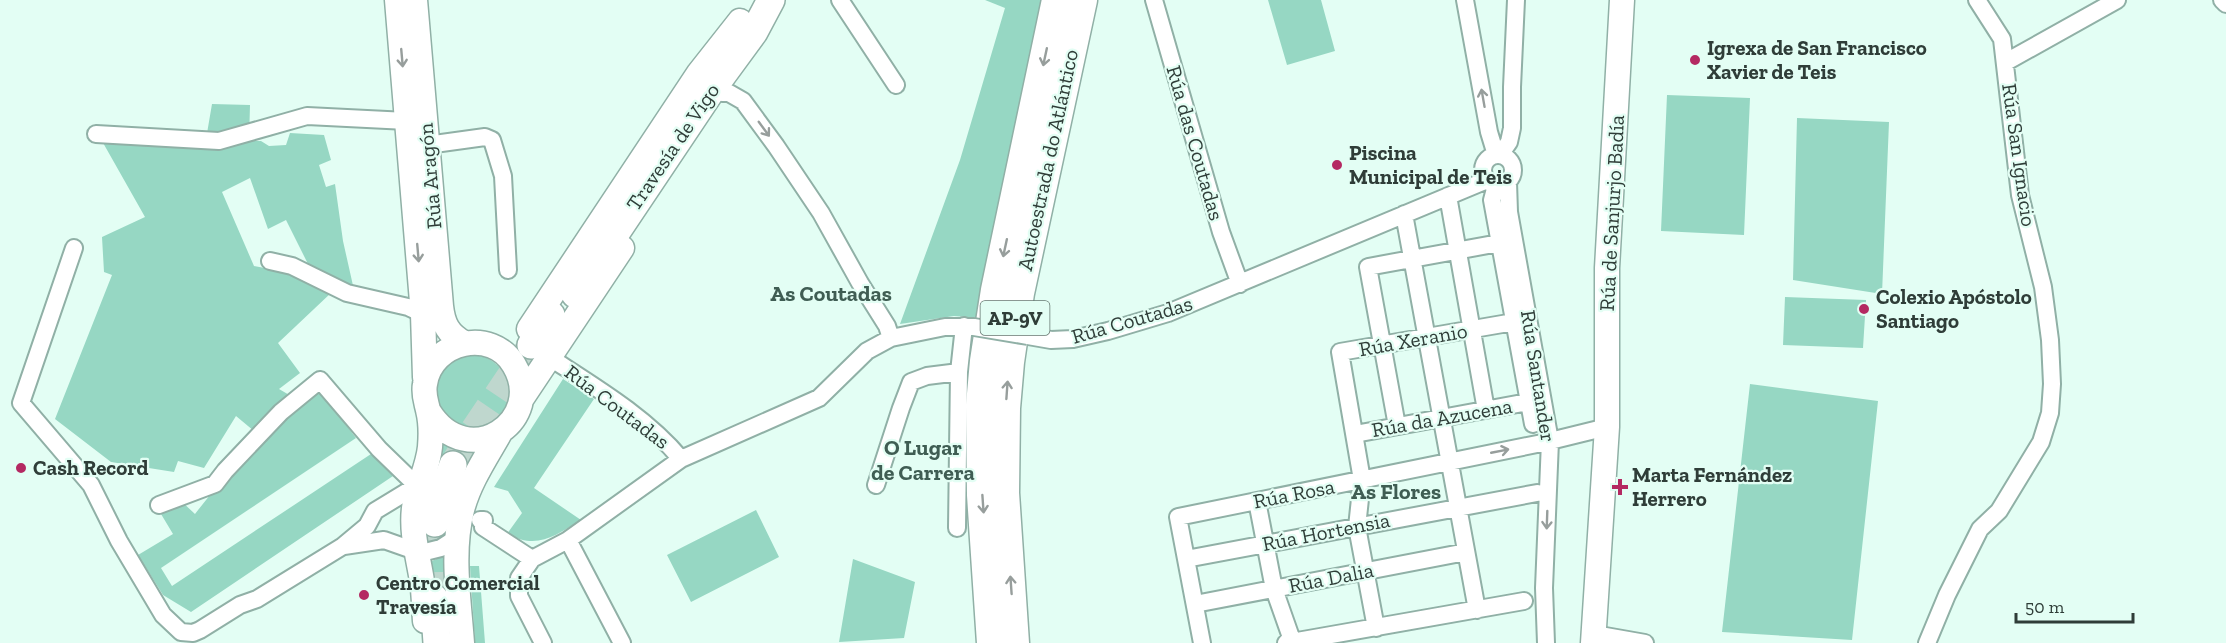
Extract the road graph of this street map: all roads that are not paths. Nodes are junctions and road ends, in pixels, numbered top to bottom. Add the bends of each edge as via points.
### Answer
1 (397, 0) edge
2 (415, 0) edge
3 (771, 0) edge
4 (840, 0) edge
5 (1058, 0) edge
6 (1082, 0) edge
7 (1154, 0) edge
8 (1465, 0) edge
9 (1516, 0) edge
10 (1622, 0) edge
11 (1977, 0) edge
12 (2117, 0) edge
13 (2222, 0) edge
14 (2226, 4) edge
15 (748, 17) edge
16 (2006, 62) junction
17 (896, 85) dead end
18 (722, 93) junction
19 (407, 121) junction
20 (96, 134) dead end
21 (427, 145) junction
22 (1498, 155) junction
23 (1497, 182) junction
24 (1448, 196) junction
25 (1404, 214) junction
26 (1499, 243) junction
27 (74, 248) dead end
28 (1458, 250) junction
29 (1412, 259) junction
30 (270, 261) dead end
31 (508, 270) dead end
32 (1240, 284) junction
33 (571, 293) dead end
34 (423, 314) junction
35 (554, 318) dead end
36 (1514, 322) junction
37 (969, 326) junction
38 (1472, 330) junction
39 (891, 338) junction
40 (1427, 338) junction
41 (464, 343) junction
42 (1382, 345) junction
43 (539, 350) junction
44 (506, 355) junction
45 (959, 372) junction
46 (425, 382) junction
47 (522, 398) junction
48 (1528, 402) junction
49 (1485, 410) junction
50 (429, 412) junction
51 (1442, 418) junction
52 (1533, 424) dead end
53 (1397, 426) junction
54 (1607, 427) junction
55 (501, 431) junction
56 (1355, 434) junction
57 (1550, 441) junction
58 (681, 459) junction
59 (1450, 461) junction
60 (457, 465) tunnel mouth
61 (1362, 480) junction
62 (420, 483) junction
63 (876, 485) dead end
64 (1537, 493) dead end
65 (1257, 501) junction
66 (159, 505) dead end
67 (1458, 507) junction
68 (482, 520) dead end
69 (446, 526) junction
70 (1357, 527) junction
71 (957, 528) dead end
72 (568, 540) junction
73 (1265, 544) junction
74 (343, 546) junction
75 (416, 552) junction
76 (1466, 552) junction
77 (532, 559) junction
78 (1186, 559) junction
79 (1365, 571) junction
80 (1274, 589) junction
81 (1524, 601) dead end
82 (1195, 604) junction
83 (1477, 610) junction
84 (1376, 628) junction
85 (1594, 639) edge
86 (427, 643) edge
87 (437, 643) edge
88 (446, 643) edge
89 (462, 643) edge
90 (543, 643) edge
91 (622, 643) edge
92 (992, 643) edge
93 (1014, 643) edge
94 (1202, 643) edge
95 (1291, 643) edge
96 (1546, 643) edge
97 (1646, 643) edge
98 (1927, 643) edge

1 -> 19 main road, Rúa Aragón
2 - 21 main road, Rúa Aragón
3 - 15 main road, Travesía de Vigo
4 - 17 street
5 -> 92 highway, Autoestrada do Atlántico / AP-9V via 996,290 985,361 981,405 982,495
93 -> 6 highway, Autoestrada do Atlántico / AP-9V via 1004,493 1009,362 1019,293
7 - 32 street, Rúa das Coutadas via 1221,232
22 -> 8 street via 1489,132
9 - 22 street via 1512,128 1509,142
10 - 54 main road, Rúa de Sanjurjo Badía via 1607,268
11 - 16 street, Rúa San Ignacio via 2002,39
12 - 16 street
13 - 14 street
15 - 18 main road
15 - 33 main road, Travesía de Vigo
15 - 44 main road via 699,73 518,345
16 - 98 street, Rúa San Ignacio via 2020,195 2043,287 2050,340 2050,413 2041,442 1999,511 1980,529
18 -> 39 street via 743,101 776,146 821,213
18 - 43 main road via 662,188
19 - 20 street via 307,116 219,141
19 -> 34 main road, Rúa Aragón
21 - 31 street via 485,137 492,141 503,176
21 - 41 main road, Rúa Aragón via 442,318 450,334
22 - 23 street via 1487,159 1484,165 1484,175
22 - 23 street via 1513,165 1512,178
23 - 24 street, Rúa Coutadas
23 - 26 street via 1491,200
23 - 57 street, Rúa Santander via 1509,212
24 - 25 street, Rúa Coutadas
24 - 28 street
25 - 29 street
25 - 32 street, Rúa Coutadas
26 - 28 street
26 - 36 street
27 - 74 street via 21,403 91,484 119,541 173,626 181,632 200,630
28 - 29 street
28 - 38 street
29 - 40 street
29 - 42 street via 1368,267
30 - 34 street via 292,266 347,293
32 - 37 street, Rúa Coutadas, bridge via 1168,313 1087,337 1063,340
34 - 46 main road, Rúa Aragón
35 - 43 main road
36 - 38 street, Rúa Xeranio
36 - 48 street
37 - 39 street, Rúa Coutadas
37 - 45 street
38 - 40 street, Rúa Xeranio
38 - 49 street
39 - 58 street, Rúa Coutadas via 867,351 819,398
40 - 42 street, Rúa Xeranio
40 - 51 street
41 - 44 main road via 486,344
41 - 46 main road via 438,357
42 - 53 street
42 - 56 street, Rúa Xeranio via 1340,352
43 - 47 main road
43 - 58 street, Rúa Coutadas via 640,419 666,440
44 - 47 main road via 519,374
45 - 63 street via 911,382
45 - 71 street
46 - 50 main road
47 - 55 main road via 511,422
48 - 49 street, Rúa da Azucena
48 - 52 street
49 - 51 street, Rúa da Azucena
50 - 55 main road via 435,423 459,438 488,438
50 - 62 main road via 430,449
51 - 53 street, Rúa da Azucena
51 - 59 street
53 - 56 street, Rúa da Azucena
54 - 57 street
54 - 85 main road, Rúa de Sanjurjo Badía
55 - 69 main road via 462,509
56 - 61 street, Rúa Xeranio
59 -> 57 street, Rúa Rosa
57 -> 96 street, Rúa Santander via 1544,588
58 - 72 street, Rúa Coutadas
59 - 61 street, Rúa Rosa
59 - 67 street
60 - 69 main road
61 - 65 street, Rúa Rosa
61 - 70 street, Rúa Xeranio
62 - 66 street via 413,482 379,449 320,380 281,412 215,484
62 - 74 street via 375,512 367,526
62 - 75 main road via 414,507
64 - 67 street, Rúa Hortensia
65 - 73 street
65 - 78 street, Rúa Rosa via 1178,517
67 - 70 street, Rúa Hortensia
67 - 76 street
68 - 77 street via 483,528
69 - 75 street via 441,548
69 - 89 main road via 458,580
70 - 73 street, Rúa Hortensia
70 - 79 street, Rúa Xeranio
72 - 77 street, Rúa Coutadas
72 - 91 street
73 - 78 street, Rúa Hortensia
73 - 80 street
74 - 75 street via 384,540
75 - 86 main road
76 - 79 street, Rúa Dalia
76 - 83 street
77 - 90 street via 519,578 519,597
78 - 82 street
79 - 80 street, Rúa Dalia
79 - 84 street, Rúa Xeranio
80 - 82 street, Rúa Dalia
80 - 95 street
81 - 83 street
82 - 94 street
83 - 84 street
84 - 95 street
85 - 97 street
87 - 88 main road via 438,599

